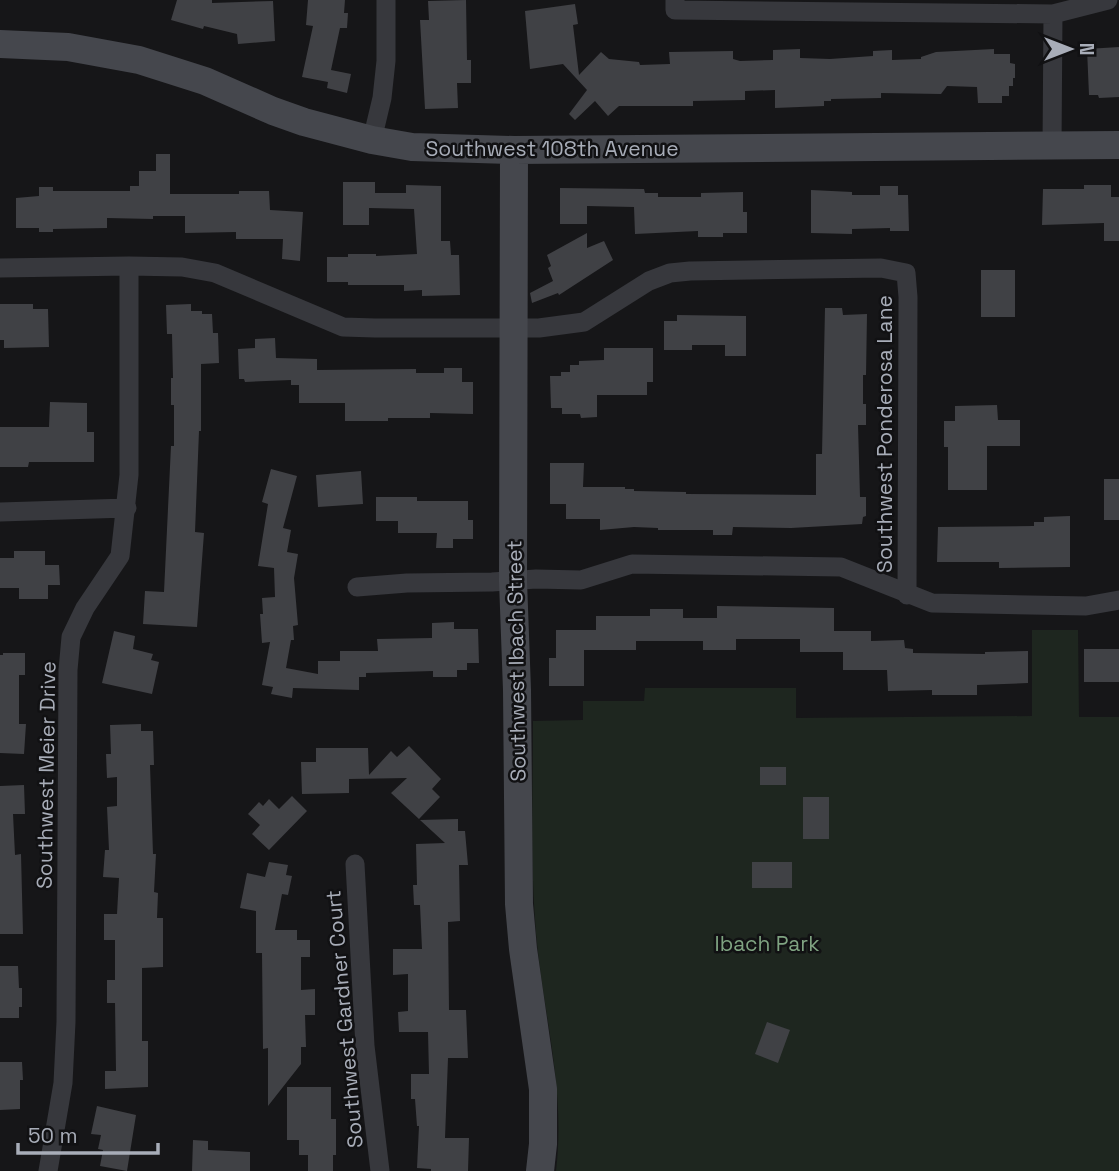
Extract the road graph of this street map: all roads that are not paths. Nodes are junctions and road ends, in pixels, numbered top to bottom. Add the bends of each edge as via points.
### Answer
1 (386, 0) edge
2 (1108, 0) edge
3 (675, 5) edge
4 (1053, 14) junction
5 (0, 44) edge
6 (372, 140) junction
7 (1119, 145) edge
8 (1052, 147) junction
9 (514, 150) junction
10 (129, 266) junction
11 (0, 268) edge
12 (514, 328) junction
13 (127, 508) junction
14 (0, 512) edge
15 (513, 581) junction
16 (357, 587) dead end
17 (907, 595) junction
18 (1119, 600) edge
19 (355, 864) dead end
20 (48, 1171) edge
21 (380, 1171) edge
22 (540, 1171) edge

1 - 6 street via 386,61
2 - 4 street
3 - 4 street
4 - 8 street
5 - 6 street, Southwest 108th Avenue via 68,47 139,60 205,81 273,111
6 - 9 street, Southwest 108th Avenue via 412,147
7 - 8 street, Southwest 108th Avenue
8 - 9 street, Southwest 108th Avenue
9 - 12 street, Southwest Ibach Street
10 - 11 street
10 - 12 street via 215,273 344,327
10 - 13 street, Southwest Meier Drive
12 - 15 street, Southwest Ibach Street
12 - 17 street, Southwest Ponderosa Lane via 584,322 649,281 690,271 881,268 906,273
13 - 14 street
13 - 20 street, Southwest Meier Drive via 120,556 71,637 66,1022 63,1083
15 - 16 street
15 - 17 street via 581,580 632,564 841,567
15 - 22 street, Southwest Ibach Street via 519,904 543,1089
17 - 18 street via 961,605 1086,606
19 - 21 street, Southwest Gardner Court via 365,1046

